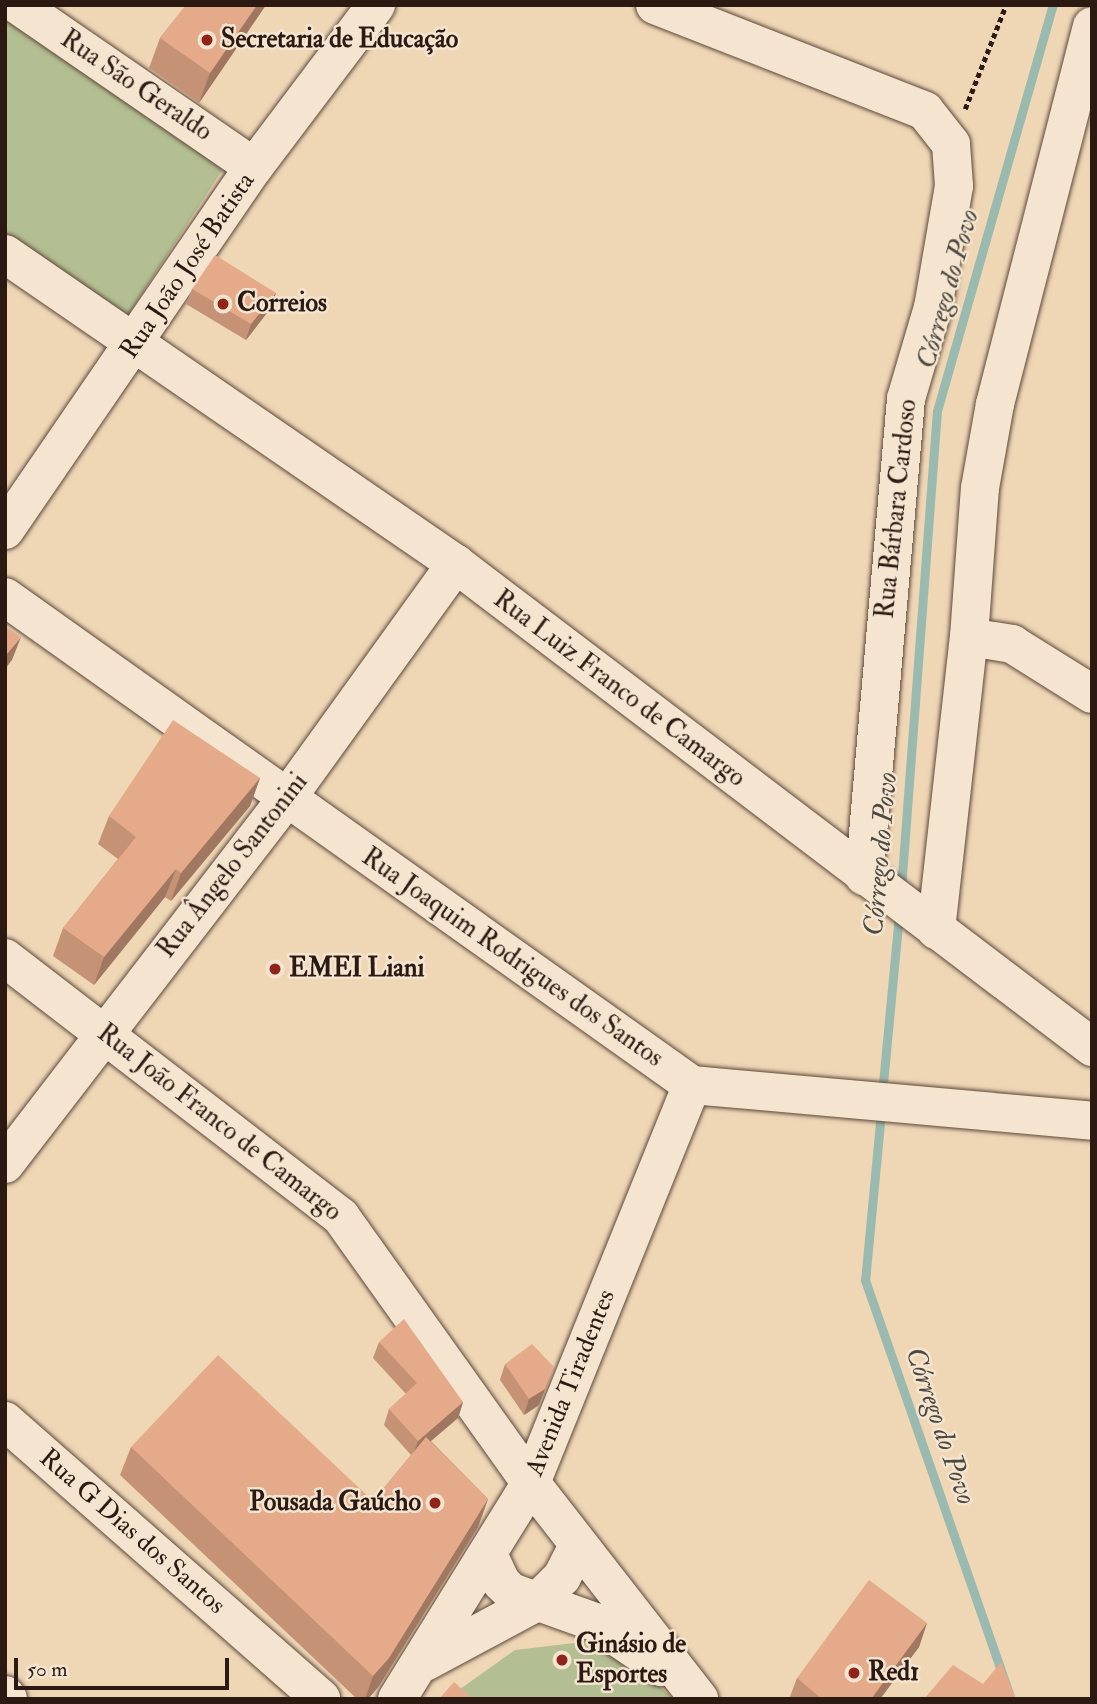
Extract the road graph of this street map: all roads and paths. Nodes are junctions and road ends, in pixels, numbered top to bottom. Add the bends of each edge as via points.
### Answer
1 (18, 5) edge
2 (376, 5) edge
3 (655, 5) edge
4 (1006, 5) edge
5 (703, 14) edge
6 (1092, 26) edge
7 (951, 144) junction
8 (254, 167) junction
9 (5, 254) edge
10 (137, 343) junction
11 (5, 530) edge
12 (456, 564) junction
13 (5, 597) edge
14 (969, 637) junction
15 (1092, 694) edge
16 (287, 798) junction
17 (864, 876) junction
18 (936, 930) junction
19 (5, 958) edge
20 (104, 1031) junction
21 (1092, 1047) edge
22 (692, 1086) junction
23 (1092, 1121) edge
24 (5, 1164) edge
25 (5, 1421) edge
26 (531, 1483) junction
27 (578, 1546) junction
28 (489, 1556) junction
29 (537, 1602) junction
30 (421, 1665) junction
31 (695, 1694) edge
32 (321, 1699) edge
33 (397, 1699) edge

1 - 8 street, Rua São Geraldo
2 - 8 street, Rua João José Batista
3 - 5 street
4 - 7 path
5 - 7 street via 925,111
6 - 14 street via 995,404 980,488
7 - 17 street, Rua Bárbara Cardoso via 954,186 936,293 906,399
8 - 10 street, Rua João José Batista
9 - 10 street, Rua Luiz Franco de Camargo
10 - 11 street, Rua João José Batista
10 - 12 street, Rua Luiz Franco de Camargo
12 - 16 street, Rua Ângelo Santonini
12 - 17 street, Rua Luiz Franco de Camargo
13 - 16 street, Rua Joaquim Rodrigues dos Santos
14 - 15 street via 1012,644
14 - 18 street
16 - 20 street, Rua Ângelo Santonini
16 - 22 street, Rua Joaquim Rodrigues dos Santos
17 - 18 street, Rua Luiz Franco de Camargo
18 - 21 street, Rua Luiz Franco de Camargo
19 - 20 street, Rua João Franco de Camargo
20 - 24 street, Rua Ângelo Santonini
20 - 26 street, Rua João Franco de Camargo via 341,1217
22 - 23 street
22 - 26 street, Avenida Tiradentes
25 - 32 street, Rua G Dias dos Santos
26 - 27 street, Rua João Franco de Camargo
26 - 28 street, Avenida Tiradentes
27 - 29 street, Avenida Tiradentes via 562,1577
27 - 31 street, Rua João Franco de Camargo
28 - 29 street via 506,1587
28 - 30 street, Avenida Tiradentes
29 - 30 street, Avenida Tiradentes
29 - 31 street via 595,1622
30 - 33 street, Avenida Tiradentes

